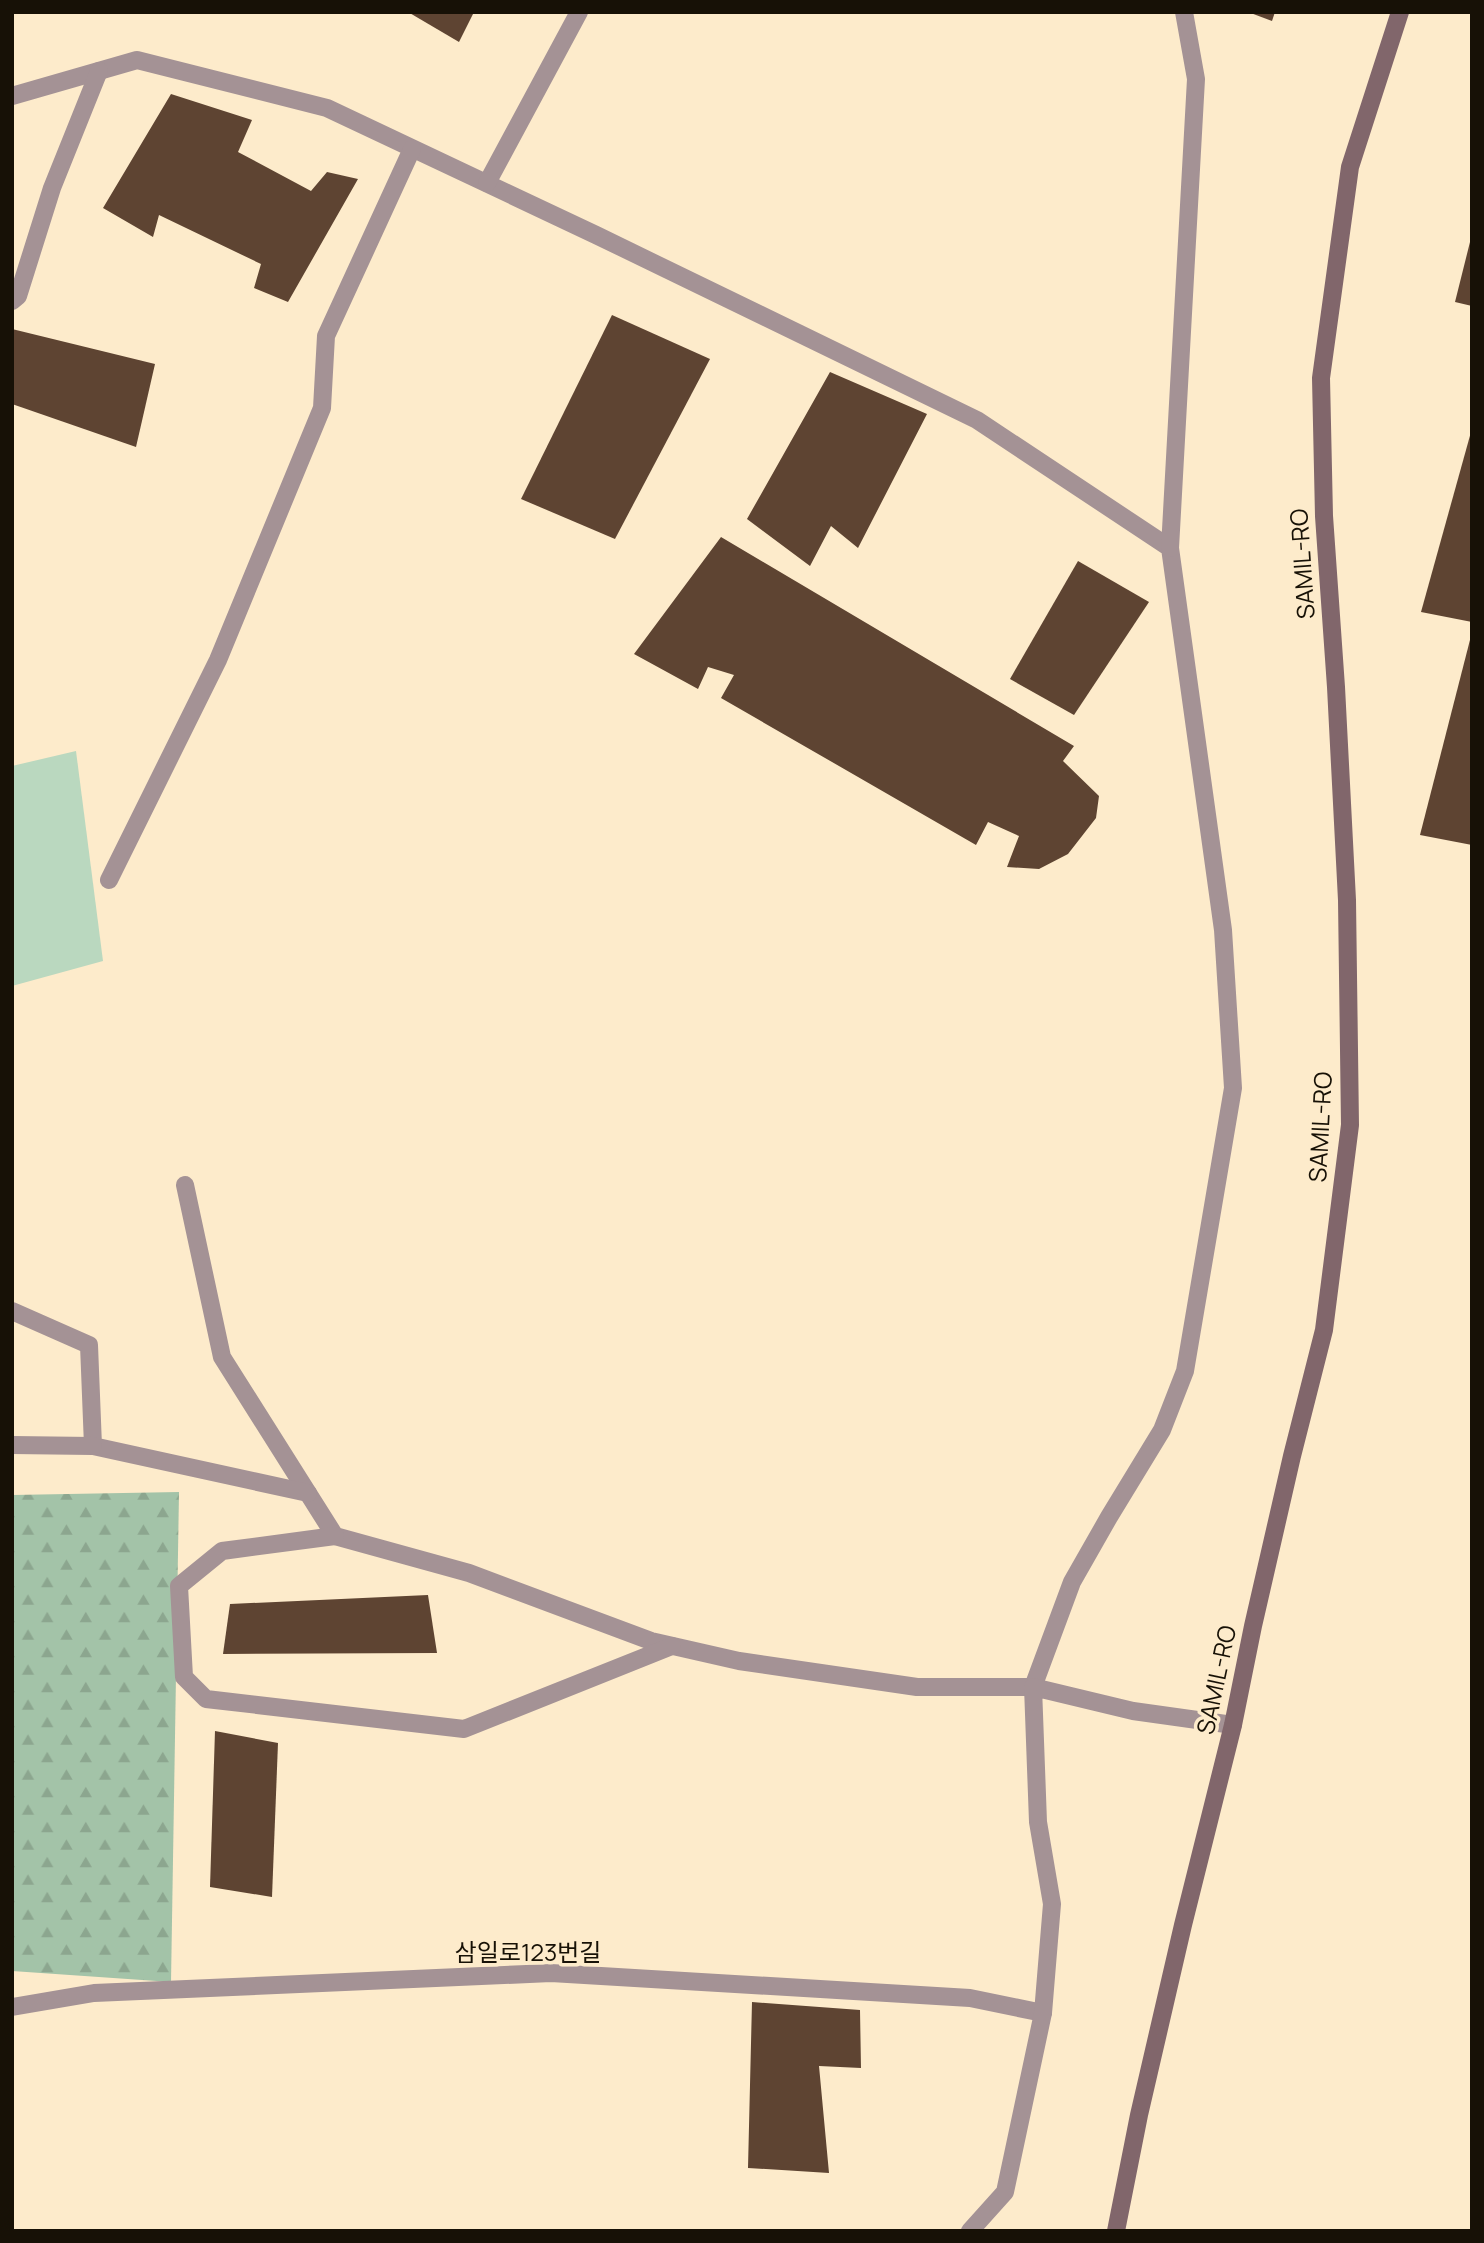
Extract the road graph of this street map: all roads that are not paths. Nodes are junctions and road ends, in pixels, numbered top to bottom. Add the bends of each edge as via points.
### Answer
1 (579, 12) edge
2 (1184, 12) edge
3 (1399, 12) edge
4 (99, 71) junction
5 (12, 96) edge
6 (412, 149) junction
7 (487, 183) junction
8 (12, 301) edge
9 (1170, 548) junction
10 (109, 880) dead end
11 (185, 1185) dead end
12 (12, 1311) edge
13 (12, 1445) edge
14 (93, 1446) junction
15 (308, 1493) junction
16 (335, 1536) junction
17 (672, 1646) junction
18 (1033, 1687) junction
19 (1233, 1725) junction
20 (12, 2007) edge
21 (1043, 2013) junction
22 (970, 2231) edge
23 (1116, 2231) edge

1 - 7 street
2 - 9 street via 1196,79
3 - 19 main road, SAMIL-RO via 1350,167 1321,378 1324,516 1346,887 1350,1125 1324,1330
4 - 5 street
4 - 6 street via 137,60 327,108
4 - 8 street via 52,188 18,296
6 - 7 street
6 - 10 street via 326,337 322,408 218,660
7 - 9 street via 977,420
9 - 18 street via 1223,930 1233,1088 1185,1371 1162,1430 1072,1582
11 - 15 street via 222,1357
12 - 14 street via 89,1345
13 - 14 street
14 - 15 street
15 - 16 street
16 - 17 street via 469,1573
16 - 17 street via 222,1551 179,1586 184,1677 206,1699 464,1729
17 - 18 street via 739,1661 917,1687
18 - 19 street via 1133,1711
18 - 21 street via 1038,1822 1052,1904
19 - 23 main road, SAMIL-RO via 1148,2074
20 - 21 street, 삼일로123번길 via 94,1993 551,1973 970,1998
21 - 22 street via 1005,2192

